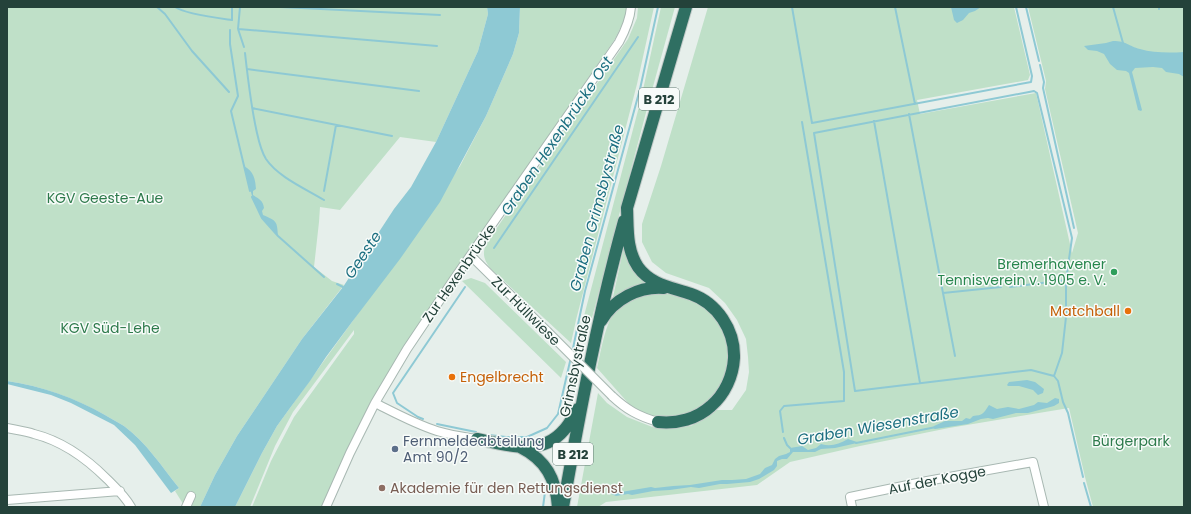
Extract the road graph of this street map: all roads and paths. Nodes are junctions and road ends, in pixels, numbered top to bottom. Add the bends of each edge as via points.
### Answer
1 (631, 7) edge
2 (686, 7) edge
3 (627, 208) junction
4 (471, 256) junction
5 (670, 288) junction
6 (598, 328) junction
7 (582, 401) junction
8 (375, 403) junction
9 (658, 422) joint
10 (7, 428) edge
11 (477, 439) joint
12 (520, 447) junction
13 (120, 491) junction
14 (191, 496) dead end
15 (7, 500) edge
16 (132, 507) edge
17 (186, 507) edge
18 (326, 507) edge
19 (558, 507) edge
20 (563, 507) edge
21 (852, 507) edge
22 (1044, 507) edge

1 - 4 street, Zur Hexenbrücke via 626,28 619,42
2 - 3 highway, B 212
3 - 5 highway via 628,241 634,259 645,274 656,283
3 - 6 highway, Grimsbystraße / B 212
4 - 8 street, Zur Hexenbrücke via 407,349
4 - 9 street, Zur Hüllwiese, bridge via 626,409
5 - 6 highway via 650,288 627,296 608,311
5 - 9 highway via 698,297 717,312 726,324 732,339 734,363 730,378 719,399 701,414 686,420
6 - 7 highway, Grimsbystraße / B 212
7 - 12 highway via 568,425 551,441 536,446
7 - 20 highway, Grimsbystraße / B 212
8 - 11 street via 430,428
8 - 18 street, Zur Hexenbrücke
10 - 13 street via 36,434 70,449 94,465
11 - 12 highway
12 - 19 highway via 534,455 550,474 556,489
13 - 15 street
13 - 16 street
14 - 17 street
21 - 22 street, Auf der Kogge via 850,497 1033,462

